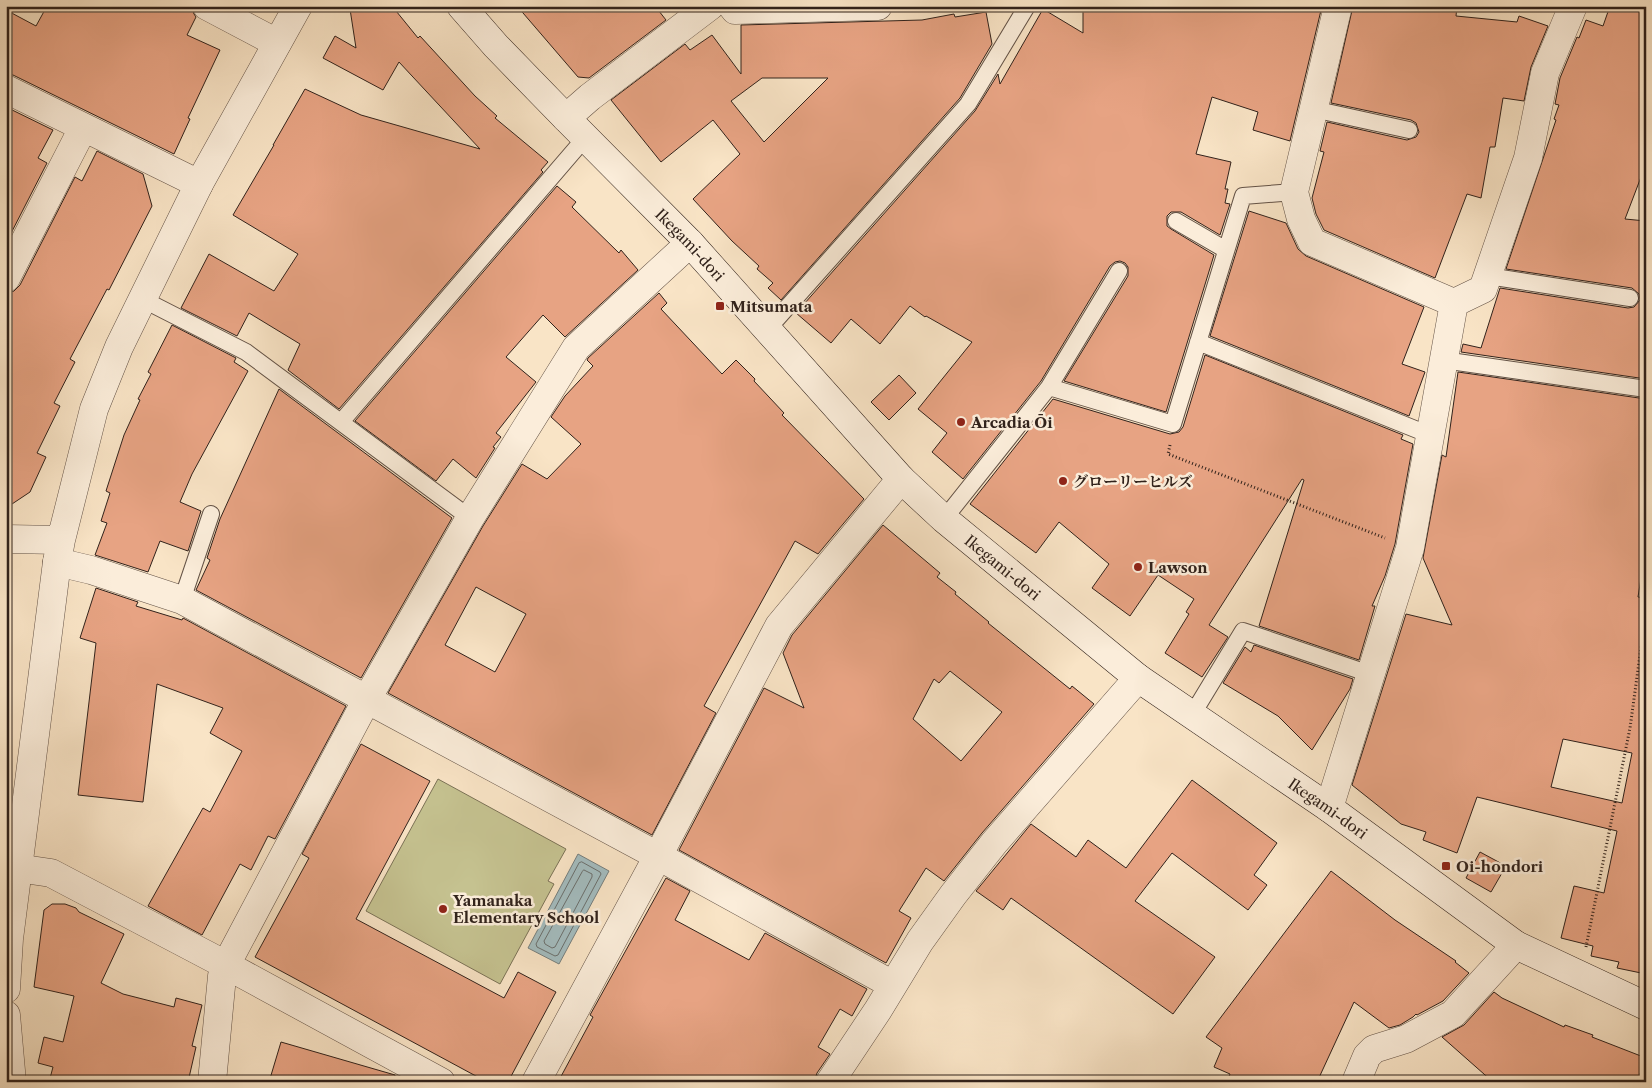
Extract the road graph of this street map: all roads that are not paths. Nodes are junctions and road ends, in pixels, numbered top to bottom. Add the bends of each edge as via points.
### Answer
1 (207, 6) edge
2 (298, 6) edge
3 (461, 6) edge
4 (710, 6) edge
5 (732, 6) edge
6 (878, 6) edge
7 (1028, 6) edge
8 (1338, 6) edge
9 (1573, 6) edge
10 (277, 43) junction
11 (6, 89) edge
12 (1313, 109) junction
13 (566, 118) junction
14 (83, 128) junction
15 (1409, 130) dead end
16 (585, 138) junction
17 (199, 184) junction
18 (1294, 192) junction
19 (1176, 221) dead end
20 (690, 243) junction
21 (1226, 250) junction
22 (8, 269) edge
23 (1119, 271) dead end
24 (1488, 276) junction
25 (1630, 298) dead end
26 (142, 300) junction
27 (1454, 303) junction
28 (767, 330) junction
29 (1198, 342) junction
30 (1443, 360) junction
31 (1049, 387) junction
32 (1646, 388) edge
33 (341, 422) junction
34 (1430, 435) junction
35 (901, 479) junction
36 (211, 514) dead end
37 (470, 518) junction
38 (944, 519) junction
39 (6, 539) edge
40 (59, 551) junction
41 (182, 600) junction
42 (1370, 674) junction
43 (1138, 678) junction
44 (367, 699) junction
45 (1192, 715) junction
46 (1329, 808) junction
47 (658, 856) junction
48 (17, 868) junction
49 (1516, 945) junction
50 (226, 965) junction
51 (893, 985) junction
52 (6, 989) edge
53 (1646, 1006) edge
54 (6, 1015) edge
55 (10, 1080) edge
56 (212, 1082) edge
57 (442, 1082) edge
58 (536, 1082) edge
59 (830, 1082) edge
60 (1356, 1082) edge

1 - 10 street
2 - 10 street
3 - 13 street, Ikegami-dori
4 - 13 street
5 - 6 street via 735,10
7 - 28 lane via 968,104
8 - 12 street
9 - 24 street via 1545,73 1528,158
10 - 17 street
11 - 14 street
12 - 15 lane
12 - 18 street
13 - 16 street, Ikegami-dori
14 - 17 street
14 - 22 street
16 - 20 street, Ikegami-dori
16 - 33 lane
17 - 26 street
18 - 21 lane via 1243,196
18 - 27 street via 1301,219 1312,242
19 - 21 lane
20 - 28 street, Ikegami-dori
20 - 37 street via 576,348
21 - 29 lane
23 - 31 lane
24 - 25 lane
24 - 27 street via 1483,289
26 - 33 lane via 246,352
26 - 40 street via 94,409
27 - 30 street
28 - 35 street, Ikegami-dori
29 - 31 lane via 1173,424
29 - 34 lane
30 - 32 lane
30 - 34 street
31 - 38 lane
33 - 37 lane
34 - 42 street via 1410,548
35 - 38 street, Ikegami-dori
35 - 47 street via 779,626
36 - 41 lane
37 - 44 street
38 - 43 street, Ikegami-dori
39 - 40 street
40 - 41 street via 92,570
40 - 48 street
41 - 44 street
42 - 45 lane via 1244,631
42 - 46 street
43 - 45 street, Ikegami-dori
43 - 51 street via 994,843 936,918
44 - 47 street
44 - 50 street
45 - 46 street, Ikegami-dori
46 - 49 street, Ikegami-dori
47 - 51 street
47 - 58 street
48 - 50 street via 51,873
48 - 52 street
49 - 53 street, Ikegami-dori
49 - 60 street via 1453,1014 1406,1039 1374,1049 1367,1056
50 - 56 street via 222,976
50 - 57 street
51 - 59 street
54 - 55 street

